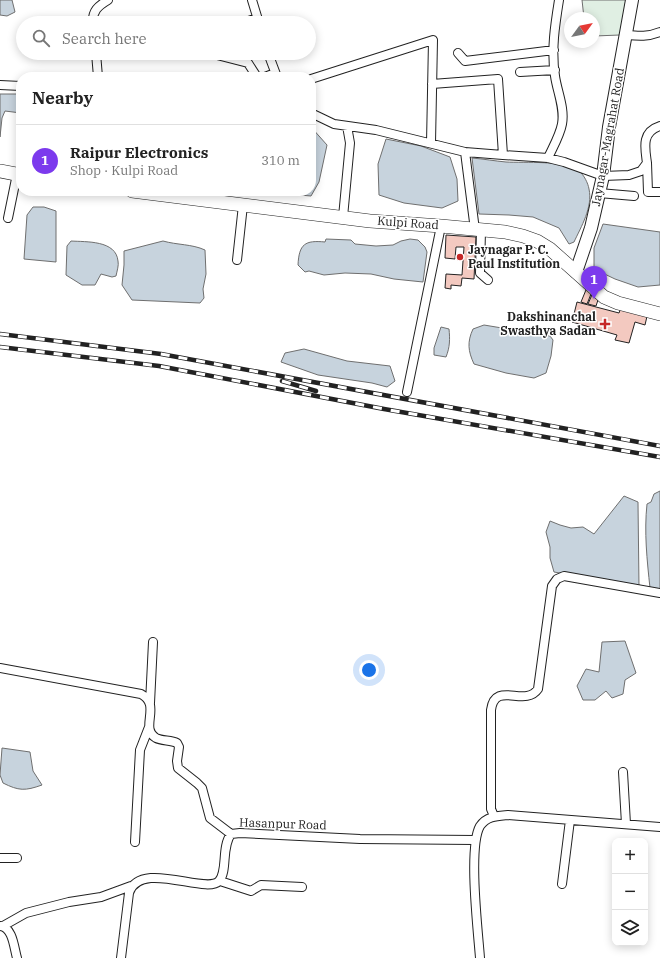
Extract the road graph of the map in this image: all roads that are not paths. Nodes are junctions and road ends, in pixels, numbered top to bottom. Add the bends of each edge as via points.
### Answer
1 (108, 0) edge
2 (252, 0) edge
3 (559, 0) edge
4 (632, 0) edge
5 (93, 16) edge
6 (257, 16) edge
7 (660, 32) edge
8 (626, 35) junction
9 (554, 50) junction
10 (458, 53) dead end
11 (97, 60) edge
12 (236, 60) edge
13 (271, 60) edge
14 (555, 70) junction
15 (98, 72) edge
16 (254, 72) edge
17 (275, 72) edge
18 (520, 72) dead end
19 (316, 77) edge
20 (432, 84) junction
21 (0, 85) edge
22 (16, 86) edge
23 (316, 115) edge
24 (347, 126) junction
25 (660, 126) edge
26 (431, 143) junction
27 (465, 152) junction
28 (503, 156) junction
29 (548, 158) junction
30 (647, 163) junction
31 (0, 171) edge
32 (16, 174) edge
33 (603, 176) junction
34 (16, 186) edge
35 (660, 192) edge
36 (599, 193) junction
37 (172, 196) edge
38 (634, 196) dead end
39 (243, 205) junction
40 (343, 217) junction
41 (8, 218) dead end
42 (441, 226) junction
43 (478, 230) junction
44 (237, 260) dead end
45 (576, 272) junction
46 (488, 280) dead end
47 (660, 314) edge
48 (407, 392) dead end
49 (660, 593) edge
50 (153, 642) dead end
51 (0, 668) edge
52 (150, 703) junction
53 (149, 727) junction
54 (623, 772) dead end
55 (494, 816) junction
56 (570, 820) junction
57 (626, 824) junction
58 (660, 827) edge
59 (231, 834) junction
60 (475, 840) junction
61 (135, 842) dead end
62 (0, 858) edge
63 (17, 858) dead end
64 (220, 881) junction
65 (562, 884) dead end
66 (131, 886) junction
67 (302, 887) dead end
68 (2, 926) edge
69 (17, 958) edge
70 (121, 958) edge
71 (480, 958) edge

1 - 5 street via 94,11
2 - 6 street
3 - 9 street via 554,27
4 - 8 main road, Jaynagar-Magrahat Road
7 - 8 street via 640,37
8 - 33 main road, Jaynagar-Magrahat Road
9 - 10 street via 465,61
9 - 14 street
11 - 15 street
12 - 16 street via 248,63
13 - 17 street
14 - 18 street
14 - 29 street via 562,124
19 - 20 street via 433,40
20 - 26 street
20 - 28 street via 498,78
21 - 22 street
23 - 24 street via 334,124
24 - 26 street
24 - 40 street via 350,143
25 - 30 street via 651,130 646,138
26 - 27 street
27 - 28 street
27 - 43 street
28 - 29 street
29 - 33 street
30 - 33 street via 641,171 629,175
30 - 35 street via 648,192
31 - 32 main road
33 - 36 main road, Jaynagar-Magrahat Road
34 - 41 street
36 - 38 street
36 - 45 main road, Jaynagar-Magrahat Road via 591,228
37 - 39 main road, Kulpi Road
39 - 40 main road, Kulpi Road
39 - 44 street
40 - 42 main road, Kulpi Road
42 - 43 main road, Kulpi Road
42 - 48 street
43 - 45 main road, Kulpi Road via 505,232 537,241
43 - 46 street via 480,273
45 - 47 main road, Kulpi Road via 604,297
49 - 55 street via 564,576 554,582 538,689 531,696 505,694 492,703 491,809
50 - 52 street
51 - 52 street via 141,694
52 - 53 street
53 - 59 street via 156,738 177,743 180,747 178,768 202,788 210,818
53 - 61 street via 140,750
54 - 57 street
55 - 56 street
55 - 60 street via 480,826
56 - 57 street
56 - 65 street
57 - 58 street
59 - 60 street, Hasanpur Road
59 - 64 street, Hasanpur Road via 227,840
60 - 71 street via 475,893
62 - 63 street
64 - 66 street via 208,884 163,878 136,881
64 - 67 street via 251,891 261,885
66 - 68 street via 102,897 26,913
66 - 70 street
68 - 69 street via 9,931

